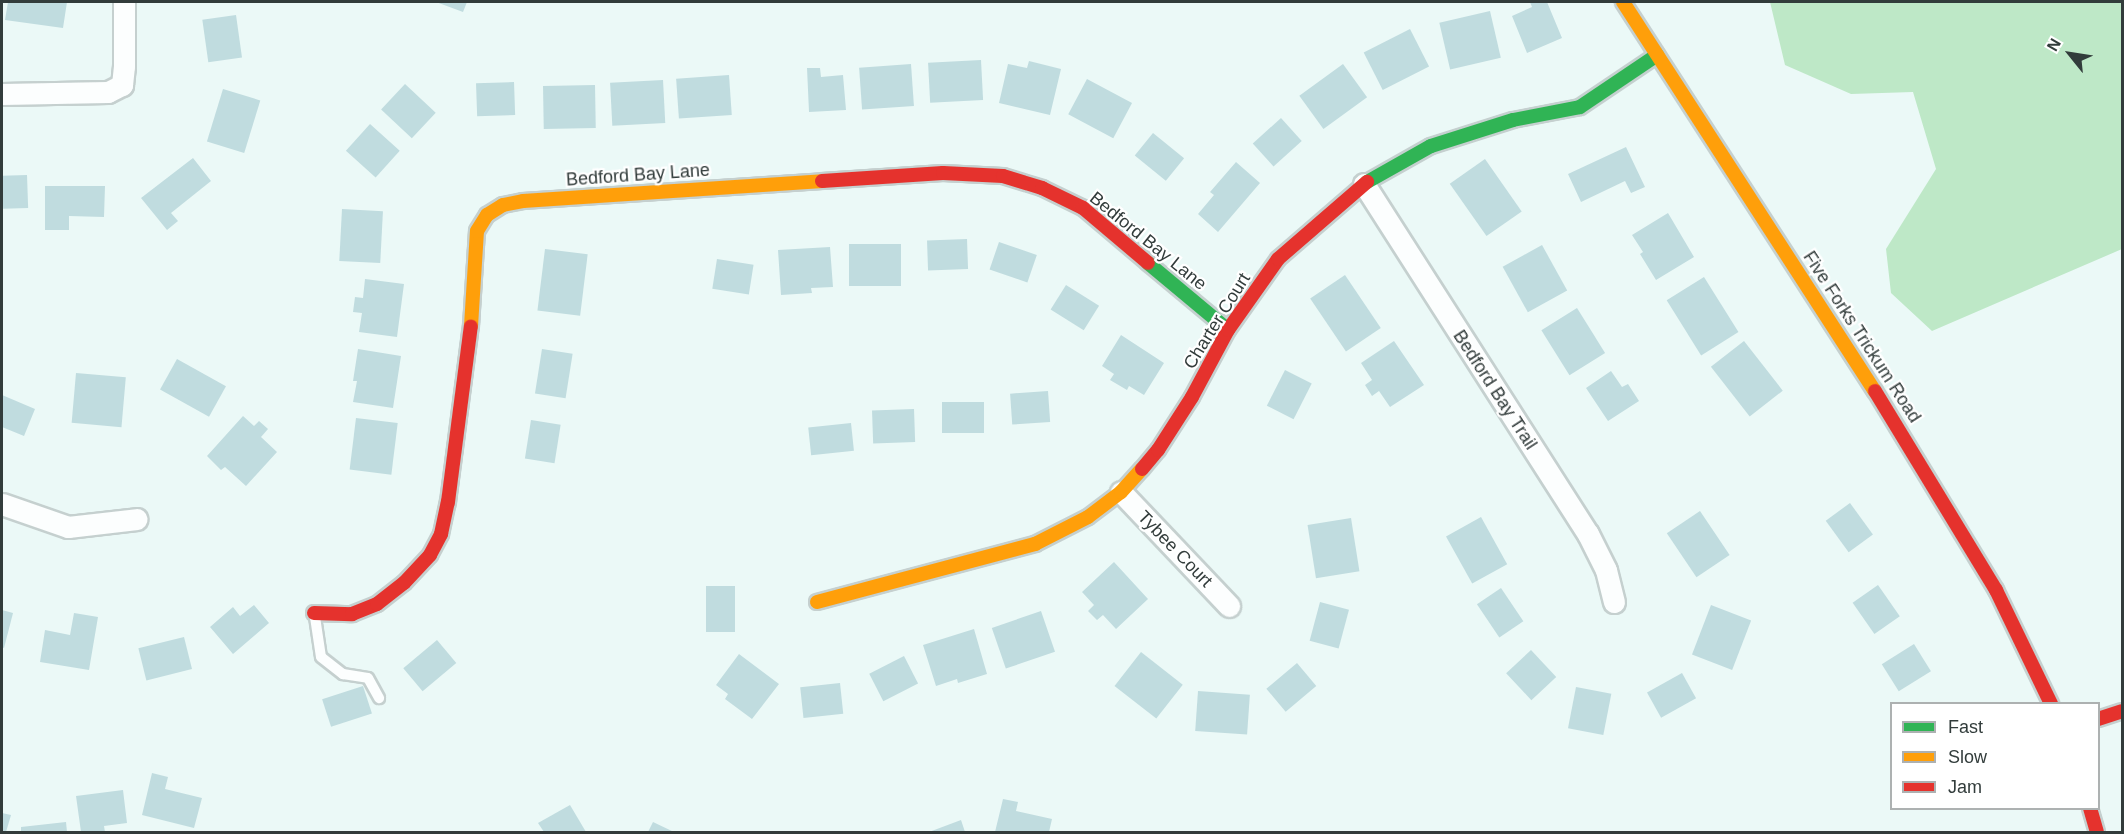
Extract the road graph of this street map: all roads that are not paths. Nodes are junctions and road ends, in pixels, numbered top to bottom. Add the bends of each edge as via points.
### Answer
1 (124, 2) edge
2 (1623, 2) edge
3 (1657, 55) junction
4 (2, 94) edge
5 (1364, 184) junction
6 (1228, 330) junction
7 (1121, 492) junction
8 (2, 504) edge
9 (137, 519) dead end
10 (817, 602) dead end
11 (1614, 602) dead end
12 (1229, 606) dead end
13 (314, 613) joint
14 (380, 698) dead end
15 (2050, 702) edge
16 (2122, 711) edge
17 (2100, 718) edge
18 (2091, 810) edge
19 (2097, 832) edge

1 - 4 street via 122,85 108,92
2 - 3 street, Five Forks Trickum Road
3 - 5 street, Charter Court via 1580,107 1513,120 1431,146
3 - 15 street, Five Forks Trickum Road via 1921,464 1996,590
5 - 6 street, Charter Court via 1278,259
5 - 11 street, Bedford Bay Trail via 1588,534 1605,570
6 - 7 street, Charter Court via 1158,450
6 - 13 street, Bedford Bay Lane via 1083,208 1042,188 1004,176 943,173 503,205 487,215 477,231 470,339 441,534 430,555 377,604 352,614
7 - 10 street, Charter Court via 1088,517 1035,544
7 - 12 street, Tybee Court
8 - 9 street via 68,527
13 - 14 lane via 321,657 343,674 368,678
16 - 17 street
18 - 19 street

